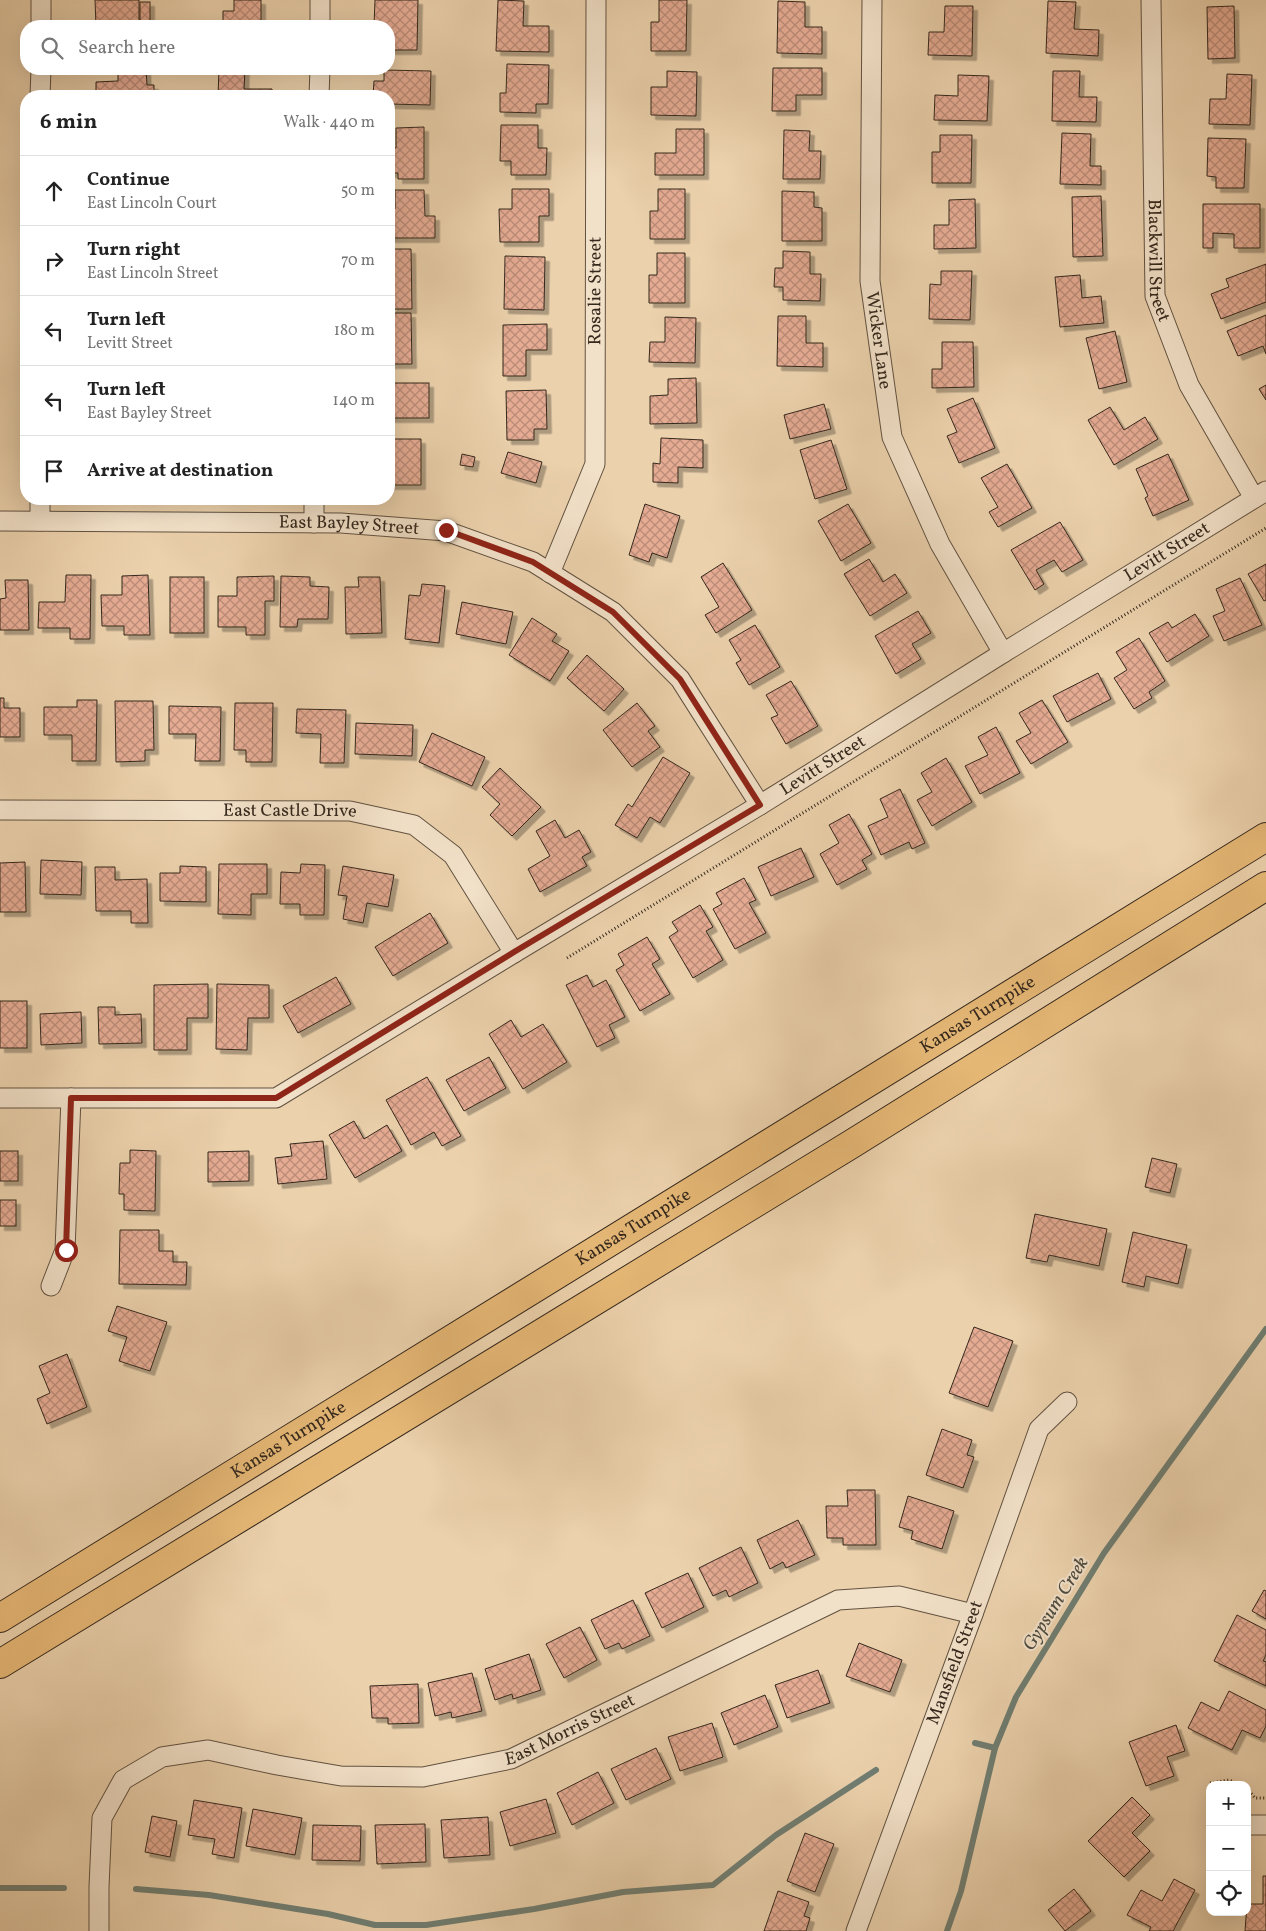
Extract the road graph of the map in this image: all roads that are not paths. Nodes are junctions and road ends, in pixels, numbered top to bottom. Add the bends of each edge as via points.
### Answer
1 (41, 0) edge
2 (320, 0) edge
3 (596, 0) edge
4 (872, 0) edge
5 (1151, 0) edge
6 (41, 20) edge
7 (320, 20) edge
8 (41, 75) edge
9 (320, 75) edge
10 (40, 90) edge
11 (320, 90) edge
12 (1260, 495) edge
13 (40, 505) edge
14 (314, 505) edge
15 (0, 521) edge
16 (40, 521) junction
17 (314, 523) junction
18 (550, 573) junction
19 (1003, 652) junction
20 (760, 805) junction
21 (0, 810) edge
22 (1266, 837) edge
23 (1266, 886) edge
24 (514, 952) junction
25 (0, 1098) edge
26 (71, 1098) junction
27 (50, 1286) dead end
28 (1067, 1402) dead end
29 (973, 1614) junction
30 (0, 1618) edge
31 (0, 1664) edge
32 (1251, 1825) edge
33 (1266, 1825) edge
34 (99, 1931) edge
35 (856, 1931) edge

1 - 6 street
2 - 7 street
3 - 18 street, Rosalie Street via 594,464
4 - 19 street, Wicker Lane via 870,281 892,438 940,544
5 - 12 street, Blackwill Street via 1155,296 1189,384
8 - 10 street
9 - 11 street
12 - 19 street, Levitt Street
13 - 16 street
14 - 17 street
15 - 16 street, East Bayley Street
16 - 17 street, East Bayley Street
17 - 18 street, East Bayley Street via 446,530 533,562
18 - 20 street, East Bayley Street via 613,612 680,679
19 - 20 street, Levitt Street
20 - 24 street, Levitt Street
21 - 24 street, East Castle Drive via 350,811 414,825 453,855
22 - 30 highway, Kansas Turnpike
23 - 31 highway via 858,1140
24 - 26 street, Levitt Street via 276,1098
25 - 26 street
26 - 27 street via 66,1250
28 - 29 street, Mansfield Street via 1039,1428
29 - 34 street, East Morris Street via 900,1596 838,1600 511,1758 423,1777 341,1776 208,1750 162,1757 123,1780 102,1818
29 - 35 street, Mansfield Street
32 - 33 street

